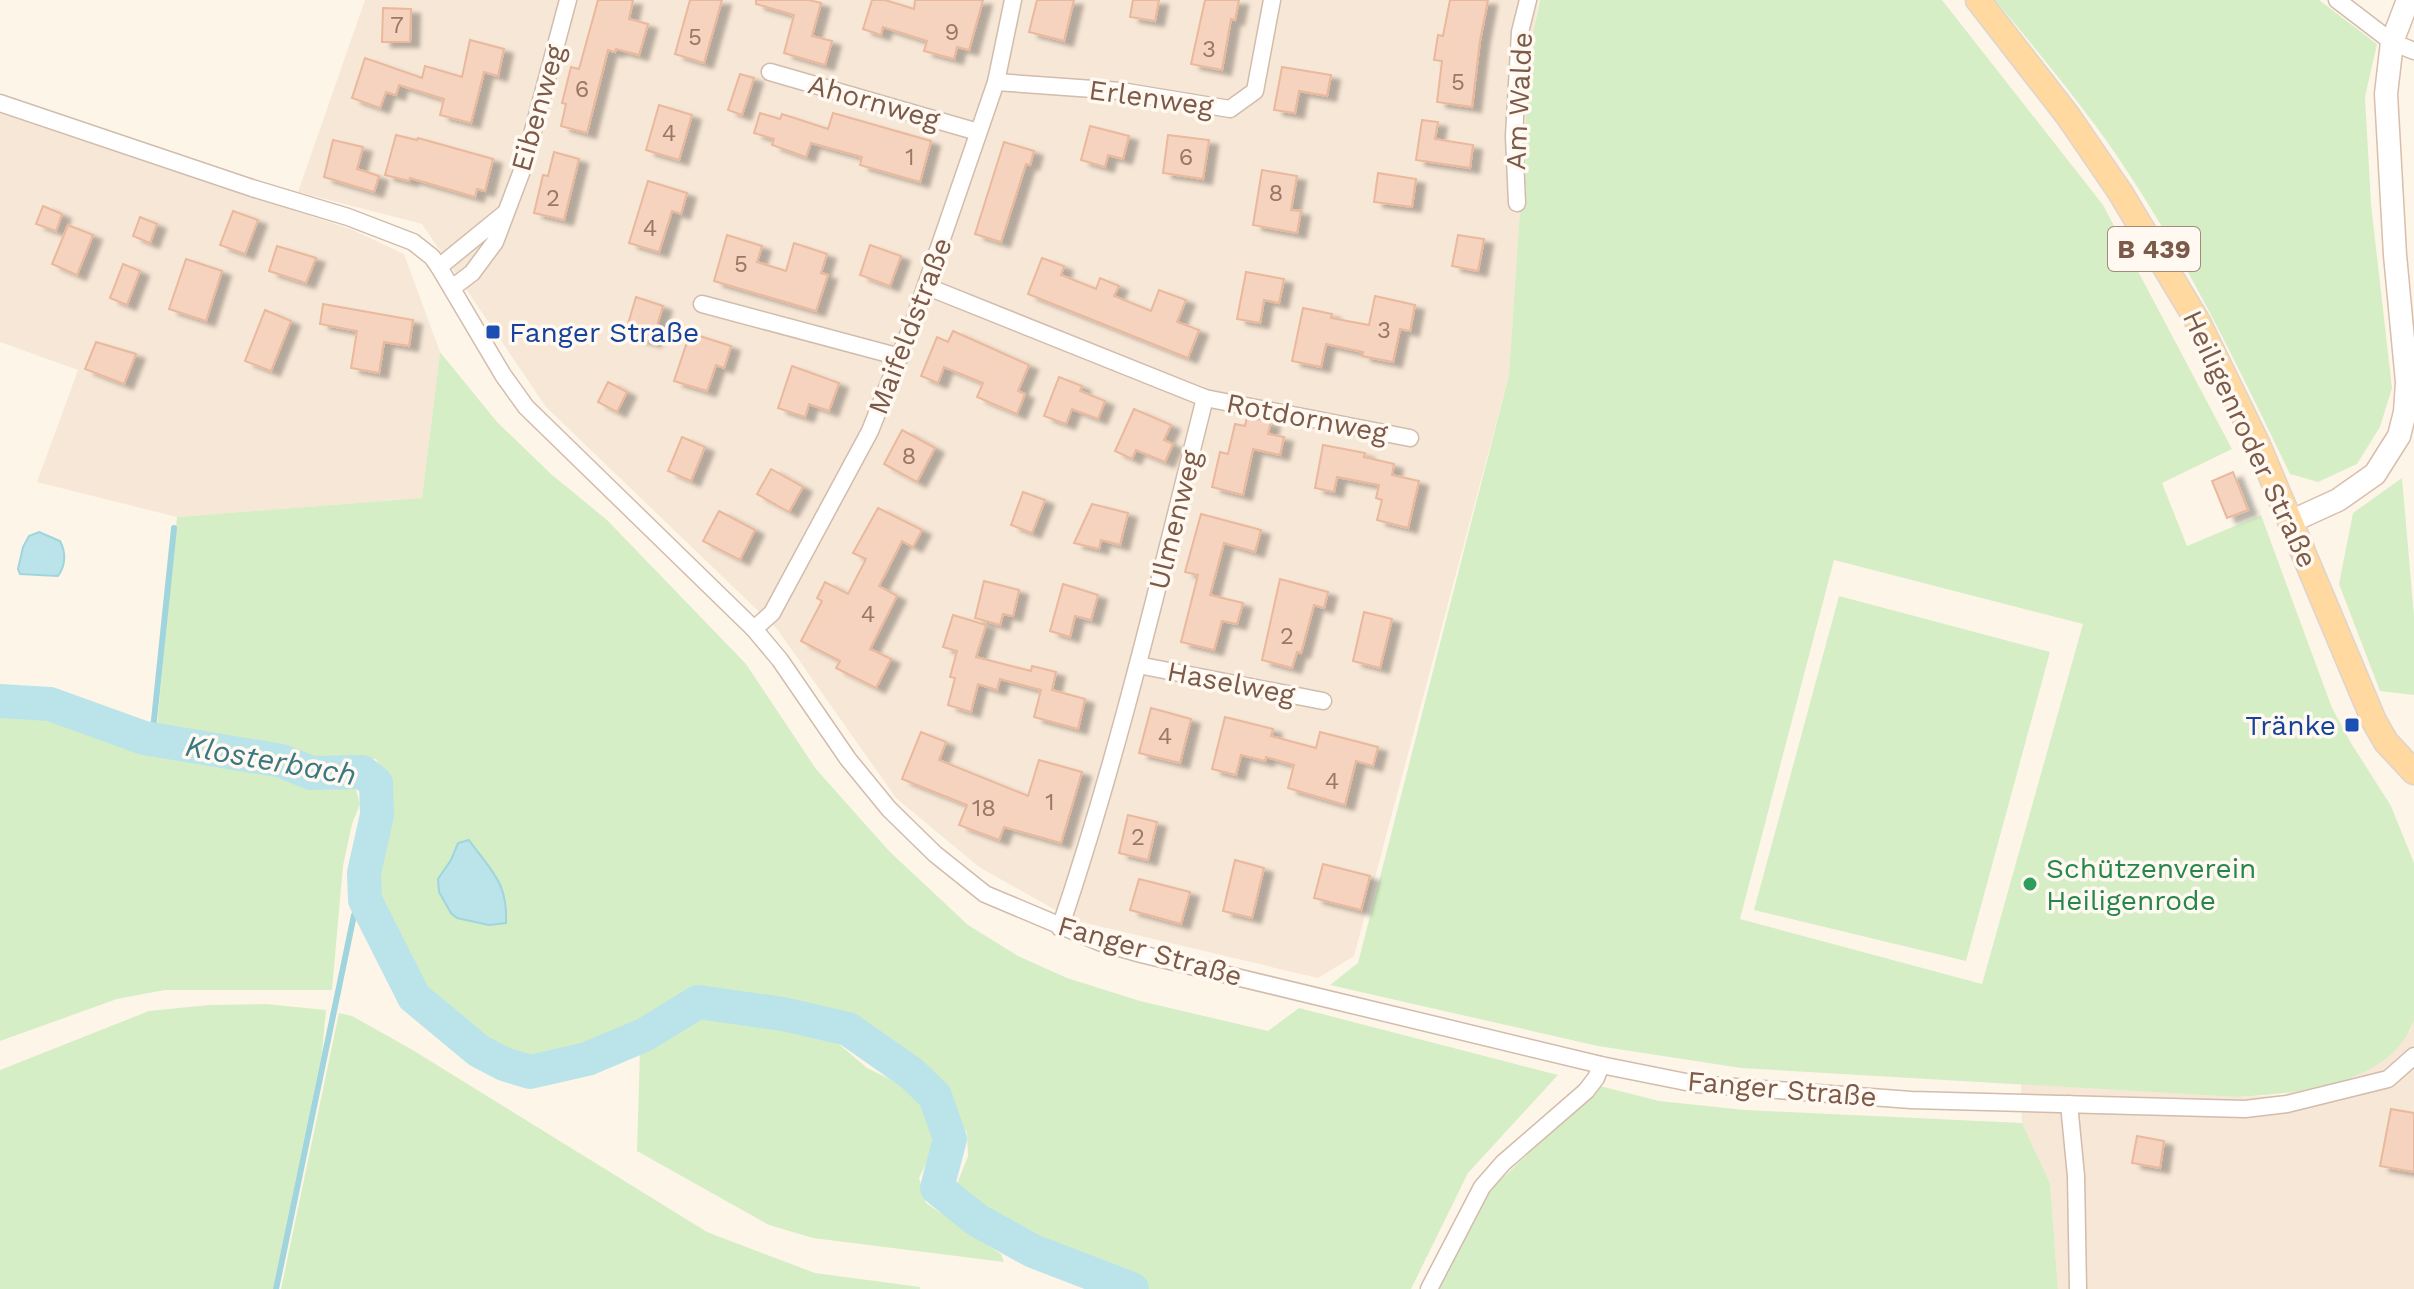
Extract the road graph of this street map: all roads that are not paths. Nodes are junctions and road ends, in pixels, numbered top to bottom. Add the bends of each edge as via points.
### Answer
1 (568, 0) edge
2 (1013, 0) edge
3 (1272, 0) edge
4 (1528, 0) edge
5 (1978, 0) edge
6 (2337, 0) edge
7 (2408, 0) edge
8 (2392, 42) junction
9 (2414, 51) edge
10 (770, 72) dead end
11 (996, 82) junction
12 (0, 103) edge
13 (978, 132) junction
14 (1517, 203) dead end
15 (504, 214) junction
16 (439, 267) junction
17 (928, 287) junction
18 (452, 288) junction
19 (702, 304) dead end
20 (900, 357) junction
21 (1205, 398) junction
22 (1410, 438) dead end
23 (2292, 521) junction
24 (754, 629) junction
25 (1138, 665) junction
26 (1323, 701) dead end
27 (2414, 772) edge
28 (1060, 928) junction
29 (2414, 1056) edge
30 (1601, 1065) junction
31 (2069, 1104) junction
32 (1429, 1289) edge
33 (2078, 1289) edge

1 - 15 street, Eibenweg via 523,168
2 - 11 street, Maifeldstraße
3 - 11 street, Erlenweg via 1255,91 1230,109 1121,91
4 - 14 street, Am Walde via 1520,32 1515,121
5 - 23 main road, Heiligenroder Straße / B 439 via 2120,192 2198,322
6 - 8 street
7 - 8 street
8 - 9 street
8 - 23 street via 2386,94 2405,412 2399,436 2375,474 2338,500
10 - 13 street, Ahornweg
11 - 13 street, Maifeldstraße
12 - 16 street, Fanger Straße via 399,234 424,249
13 - 17 street, Maifeldstraße
15 - 16 street, Eibenweg
15 - 18 street, Eibenweg via 495,242 472,273
16 - 18 street, Fanger Straße
17 - 20 street, Maifeldstraße
17 - 21 street
18 - 24 street, Fanger Straße via 526,407
19 - 20 street
20 - 24 street, Maifeldstraße via 870,431 772,613
21 - 22 street, Rotdornweg
21 - 25 street, Ulmenweg
23 - 27 main road, Heiligenroder Straße / B 439 via 2374,721
24 - 28 street, Fanger Straße via 848,759 935,854 985,894
25 - 26 street, Haselweg
25 - 28 street, Ulmenweg
28 - 30 street, Fanger Straße via 1141,954
29 - 31 street, Fanger Straße via 2388,1079 2287,1104 2245,1109
30 - 31 street, Fanger Straße via 1756,1090
30 - 32 street via 1586,1091 1482,1187
31 - 33 street

